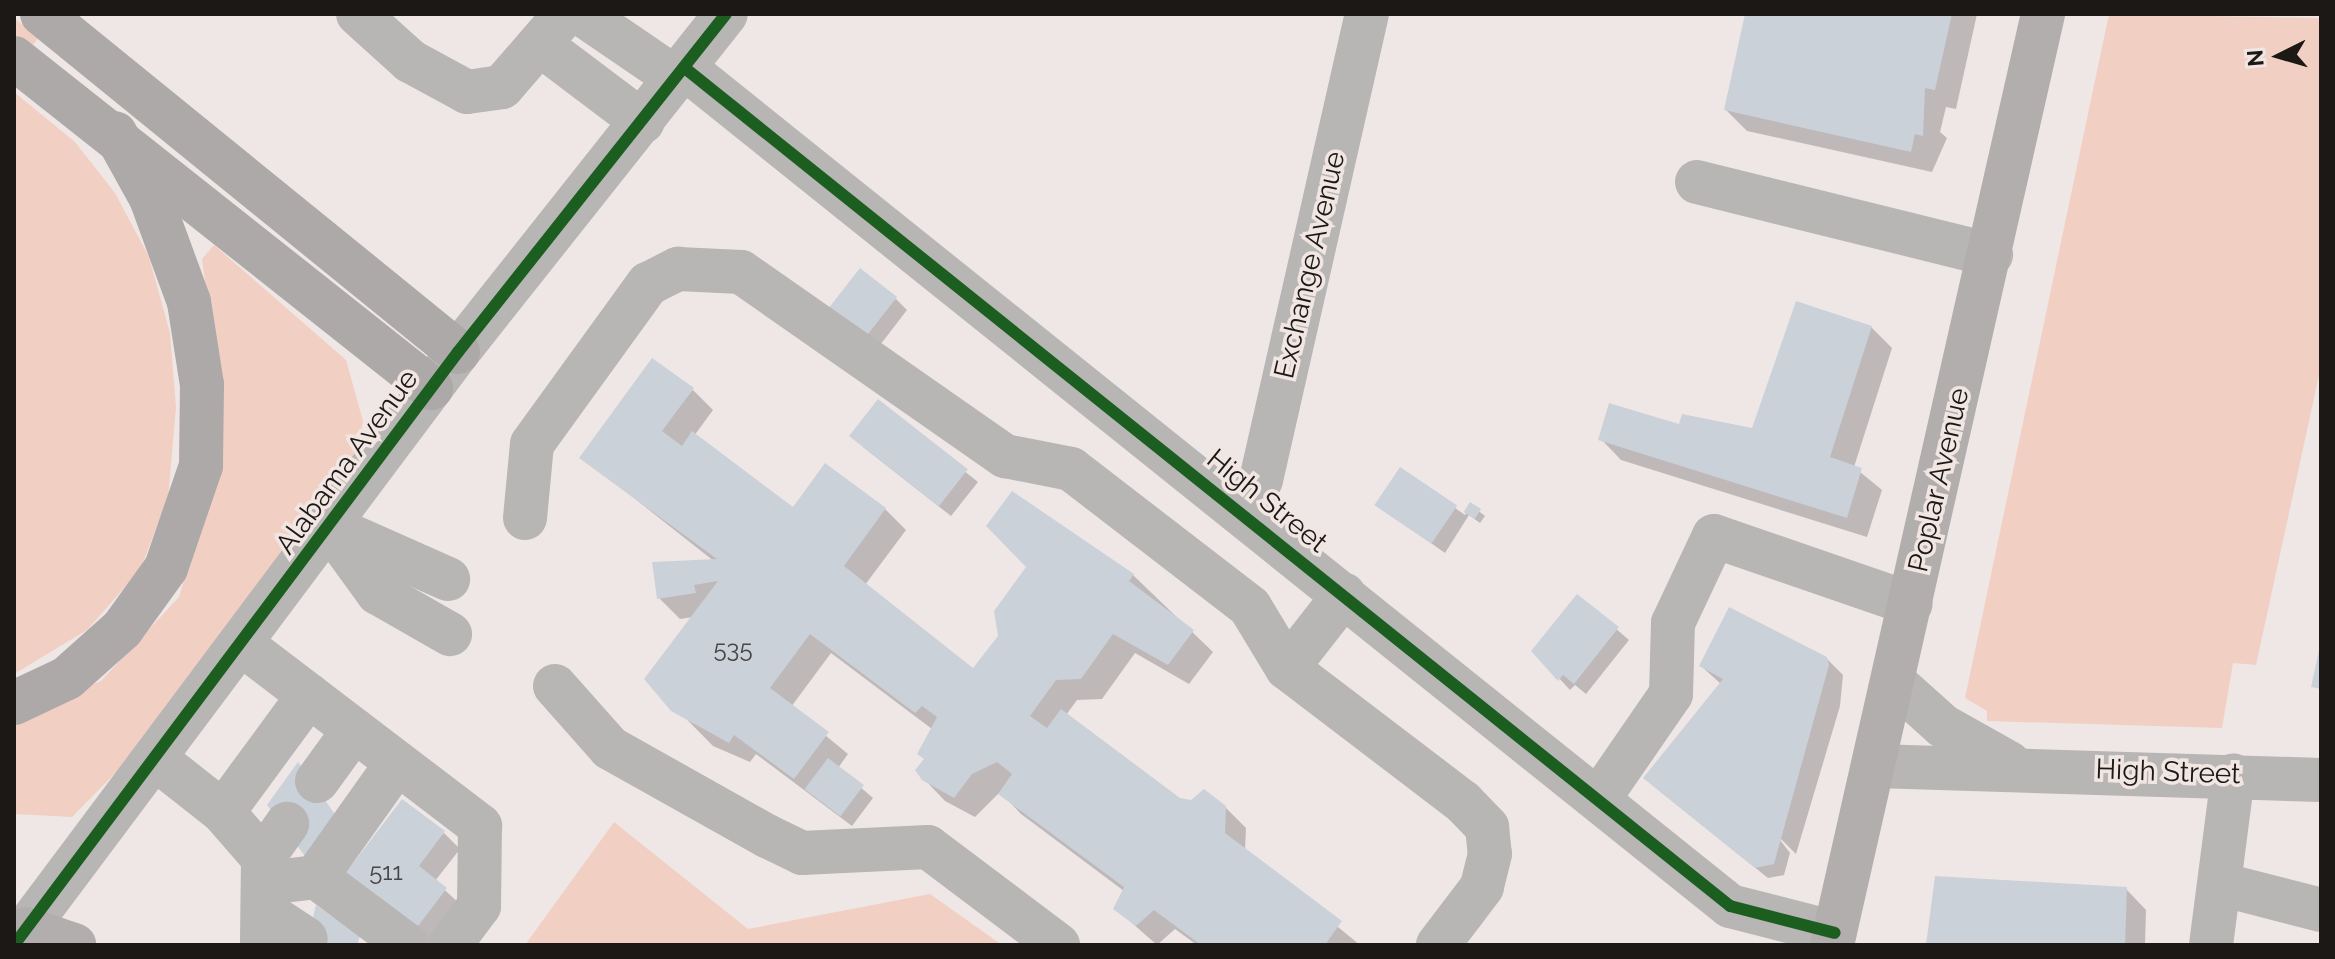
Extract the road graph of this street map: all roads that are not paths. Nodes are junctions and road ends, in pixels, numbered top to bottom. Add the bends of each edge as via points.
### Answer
1 (42, 14) edge
2 (358, 14) edge
3 (582, 14) edge
4 (726, 14) edge
5 (1367, 14) edge
6 (2043, 14) edge
7 (554, 30) edge
8 (14, 58) edge
9 (681, 74) junction
10 (643, 122) junction
11 (115, 133) junction
12 (1697, 182) dead end
13 (1991, 255) junction
14 (458, 352) junction
15 (431, 388) junction
16 (1243, 512) junction
17 (525, 518) dead end
18 (330, 527) junction
19 (448, 579) dead end
20 (1344, 595) junction
21 (1911, 604) junction
22 (450, 634) dead end
23 (244, 646) junction
24 (1287, 668) junction
25 (1894, 682) junction
26 (555, 686) dead end
27 (309, 695) junction
28 (14, 703) edge
29 (354, 730) junction
30 (157, 760) junction
31 (397, 763) junction
32 (1876, 766) junction
33 (2014, 766) junction
34 (2233, 775) junction
35 (2321, 780) edge
36 (317, 781) dead end
37 (1600, 797) junction
38 (223, 812) junction
39 (316, 877) junction
40 (2220, 884) junction
41 (269, 885) edge
42 (2321, 910) edge
43 (24, 935) edge
44 (306, 939) dead end
45 (1833, 939) edge
46 (74, 945) edge
47 (407, 945) edge
48 (450, 945) edge
49 (1058, 945) edge
50 (1438, 945) edge
51 (1772, 945) edge
52 (2211, 945) edge

1 - 14 highway
2 - 7 street via 410,61 467,92 502,87
3 - 9 street, High Street
4 - 9 street, Alabama Avenue
5 - 16 street, Exchange Avenue via 1261,480
6 - 13 main road, Poplar Avenue
7 - 10 street
8 - 11 highway
9 - 10 street, Alabama Avenue
9 - 16 street, High Street
10 - 14 street, Alabama Avenue
11 - 15 highway
11 - 28 highway via 151,198 189,302 202,385 201,466 166,568 122,629 67,678
12 - 13 street
13 - 21 main road, Poplar Avenue
14 - 15 street, Alabama Avenue
15 - 18 street, Alabama Avenue
16 - 20 street, High Street
17 - 24 street via 532,444 648,284 678,269 741,272 1005,456 1071,469 1250,607
18 - 19 street
18 - 22 street via 378,593
18 - 23 street, Alabama Avenue
20 - 24 street
20 - 37 street, High Street
21 - 25 main road, Poplar Avenue
21 - 37 street via 1714,536 1673,623 1671,694
23 - 27 street
23 - 30 street, Alabama Avenue
24 - 50 street via 1487,827 1482,887
25 - 32 main road, Poplar Avenue
25 - 33 street, High Street via 1965,742
26 - 49 street via 610,748 767,836 802,853 928,847
27 - 29 street
27 - 38 street
29 - 31 street
29 - 36 street
30 - 38 street
30 - 43 street, Alabama Avenue
31 - 39 street
31 - 48 street via 480,826 479,906
32 - 33 street, High Street
32 - 45 main road, Poplar Avenue
33 - 34 street, High Street
34 - 35 street, High Street
34 - 40 street
37 - 45 street, High Street via 1730,906
38 - 41 street
39 - 41 street
39 - 47 street
40 - 42 street
40 - 52 street
41 - 44 street
43 - 46 main road
45 - 51 street

